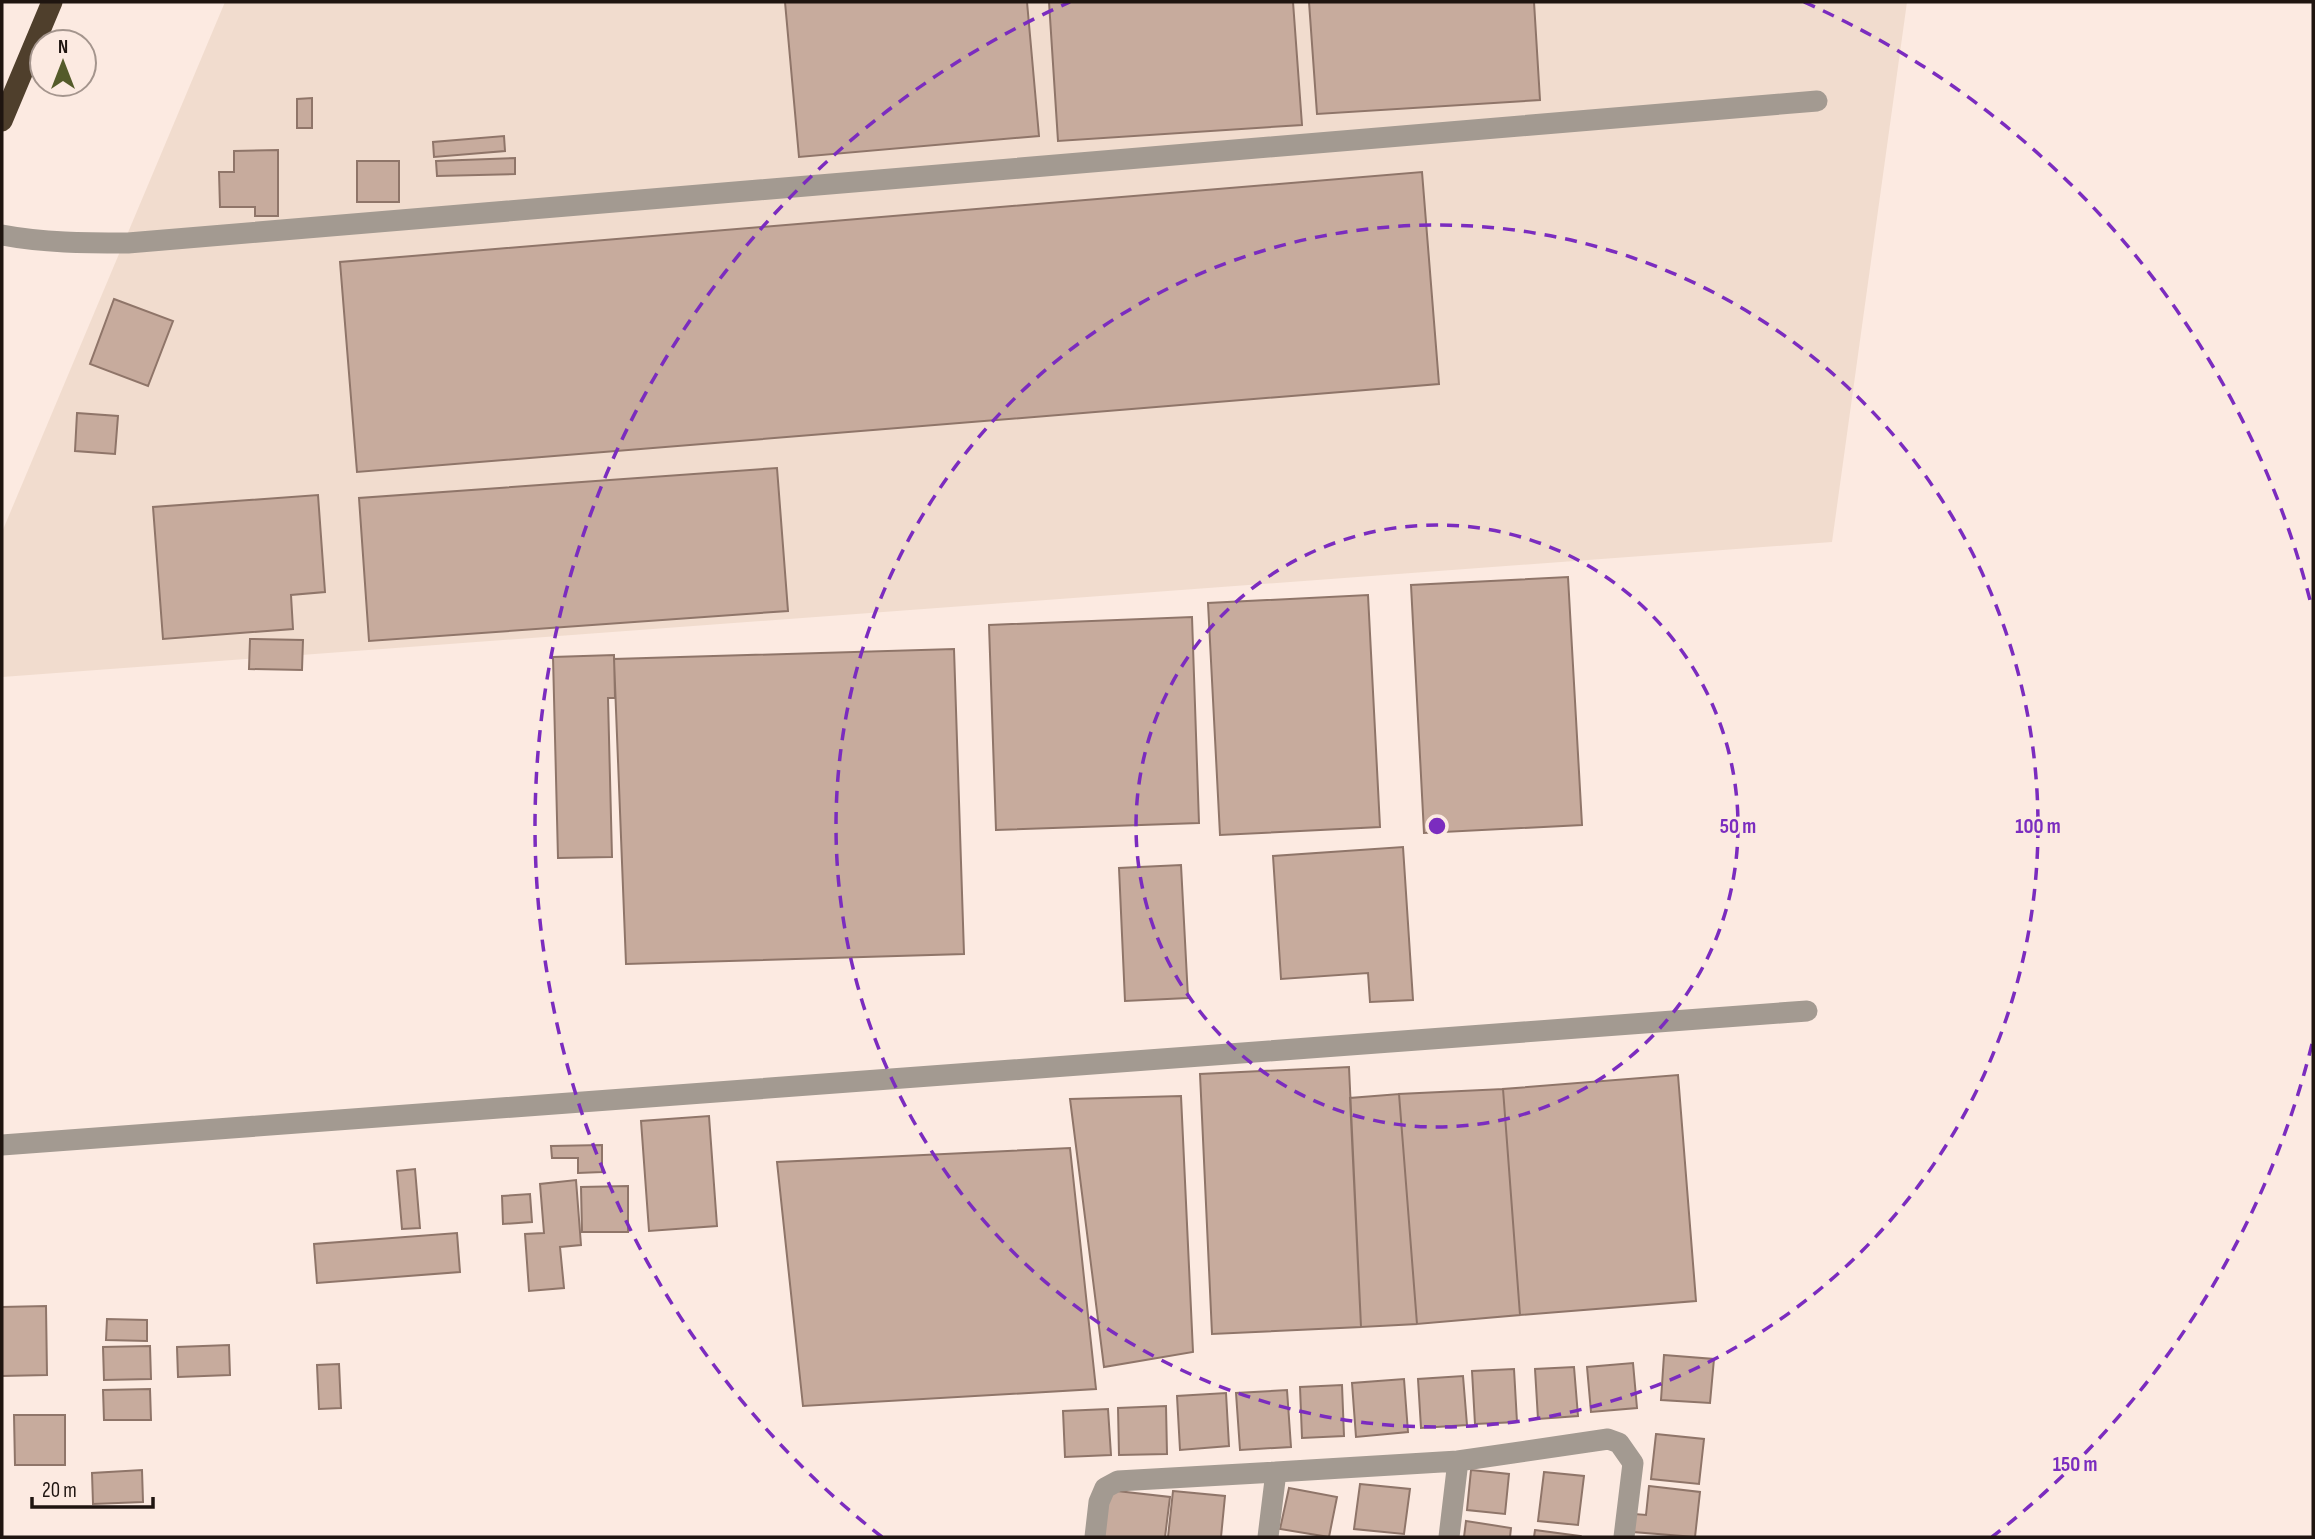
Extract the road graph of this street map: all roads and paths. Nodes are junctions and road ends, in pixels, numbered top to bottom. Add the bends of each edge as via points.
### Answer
1 (52, 2) edge
2 (1816, 101) dead end
3 (2, 121) edge
4 (2, 235) edge
5 (1807, 1011) dead end
6 (2, 1145) edge
7 (1458, 1461) junction
8 (1276, 1472) junction
9 (1095, 1537) edge
10 (1268, 1537) edge
11 (1449, 1537) edge
12 (1624, 1537) edge

1 - 3 highway
2 - 4 street via 128,243 73,244
5 - 6 street
7 - 8 street
7 - 11 street
7 - 12 street via 1608,1439 1619,1443 1633,1463
8 - 9 street via 1118,1481 1105,1488 1099,1502
8 - 10 street

